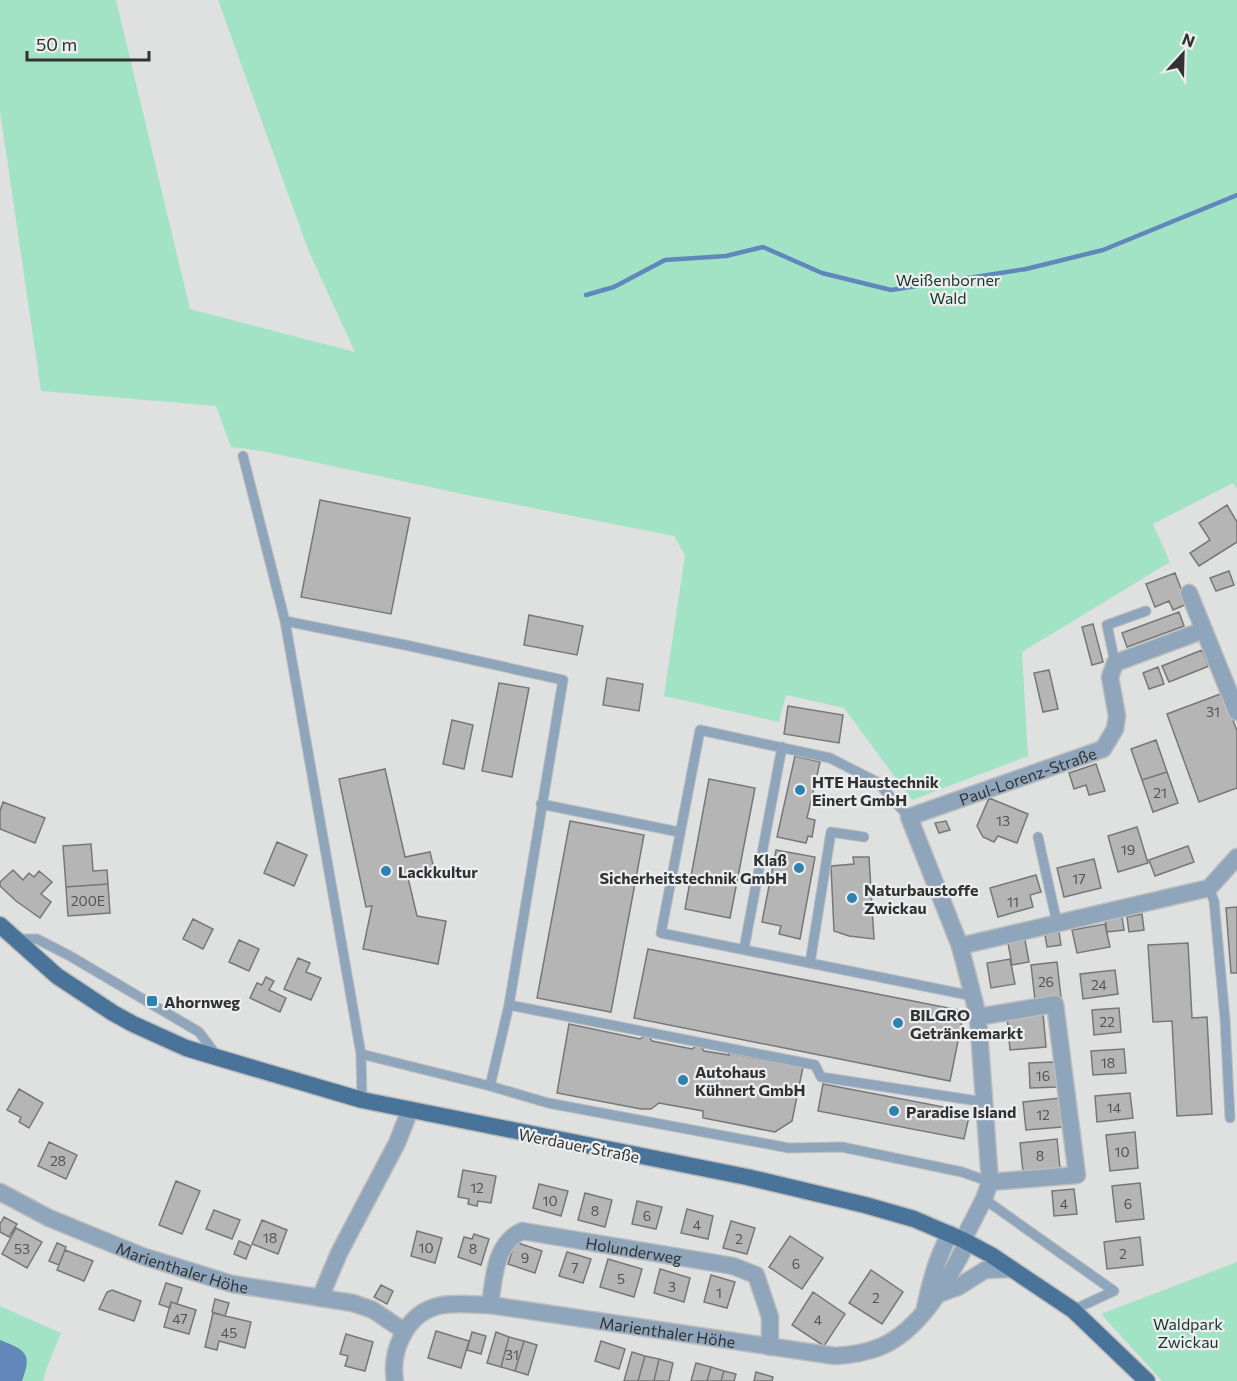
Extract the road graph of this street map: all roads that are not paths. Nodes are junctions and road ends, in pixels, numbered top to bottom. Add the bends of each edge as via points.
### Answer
1 (243, 456) dead end
2 (1189, 593) dead end
3 (1146, 611) dead end
4 (285, 621) junction
5 (1204, 630) junction
6 (1114, 663) junction
7 (1237, 712) edge
8 (782, 747) junction
9 (541, 804) junction
10 (909, 818) junction
11 (679, 832) junction
12 (864, 837) dead end
13 (1038, 837) dead end
14 (1237, 856) edge
15 (1209, 888) junction
16 (1057, 923) junction
17 (0, 925) edge
18 (14, 939) junction
19 (960, 946) junction
20 (744, 950) junction
21 (810, 963) junction
22 (974, 996) junction
23 (508, 1005) junction
24 (978, 1017) junction
25 (361, 1054) junction
26 (219, 1058) junction
27 (490, 1086) junction
28 (362, 1100) junction
29 (984, 1102) junction
30 (410, 1110) junction
31 (1230, 1118) dead end
32 (990, 1182) junction
33 (0, 1192) edge
34 (984, 1199) junction
35 (960, 1239) junction
36 (1012, 1269) junction
37 (938, 1294) junction
38 (320, 1298) junction
39 (490, 1305) junction
40 (925, 1309) junction
41 (1073, 1310) junction
42 (404, 1331) junction
43 (770, 1347) junction
44 (394, 1381) edge
45 (1147, 1381) edge

1 - 4 lane
2 - 5 street
3 - 6 lane via 1107,625
4 - 9 lane via 563,680
4 - 25 lane
5 - 6 street
5 - 7 street
6 - 10 street, Paul-Lorenz-Straße via 1110,677 1117,716 1115,729 1103,749
8 - 10 lane via 830,758 877,782
8 - 11 lane via 700,730
8 - 20 lane
9 - 11 lane
9 - 23 lane
10 - 19 street
11 - 20 lane via 661,933
12 - 21 lane via 831,832
13 - 16 lane
14 - 15 street
15 - 16 street
15 - 31 lane via 1214,901 1225,1018
16 - 19 street
17 - 18 main road, Werdauer Straße
18 - 26 main road, Werdauer Straße via 57,976 113,1013 186,1048
18 - 26 lane via 37,939 70,956 199,1032
19 - 22 street
20 - 21 lane
21 - 22 lane
22 - 24 street
23 - 27 lane
23 - 29 lane via 815,1065 820,1077
24 - 29 street
24 - 32 street via 1055,1004 1077,1175
25 - 27 lane
25 - 28 lane
26 - 28 main road, Werdauer Straße
27 - 32 lane via 548,1103 789,1148 842,1147 962,1172
28 - 30 main road, Werdauer Straße
29 - 32 street
30 - 35 main road, Werdauer Straße via 866,1205 914,1219
30 - 38 street
32 - 34 street
33 - 38 street, Marienthaler Höhe via 49,1218 142,1256 232,1284
34 - 35 street
34 - 41 lane via 1114,1290
35 - 36 main road, Werdauer Straße
35 - 37 street, Marienthaler Höhe
35 - 40 street, Marienthaler Höhe via 940,1251
36 - 37 street, Marienthaler Höhe via 984,1270 958,1287
36 - 41 main road, Werdauer Straße
37 - 40 street, Marienthaler Höhe
38 - 42 street, Marienthaler Höhe via 373,1310
39 - 42 street, Marienthaler Höhe via 437,1306 419,1315
39 - 43 street, Marienthaler Höhe
39 - 43 street, Holunderweg via 497,1260 510,1236 522,1231 733,1266 756,1275 771,1317
40 - 43 street, Marienthaler Höhe via 896,1338 860,1354 835,1356
41 - 45 main road, Werdauer Straße
42 - 44 street via 397,1347

